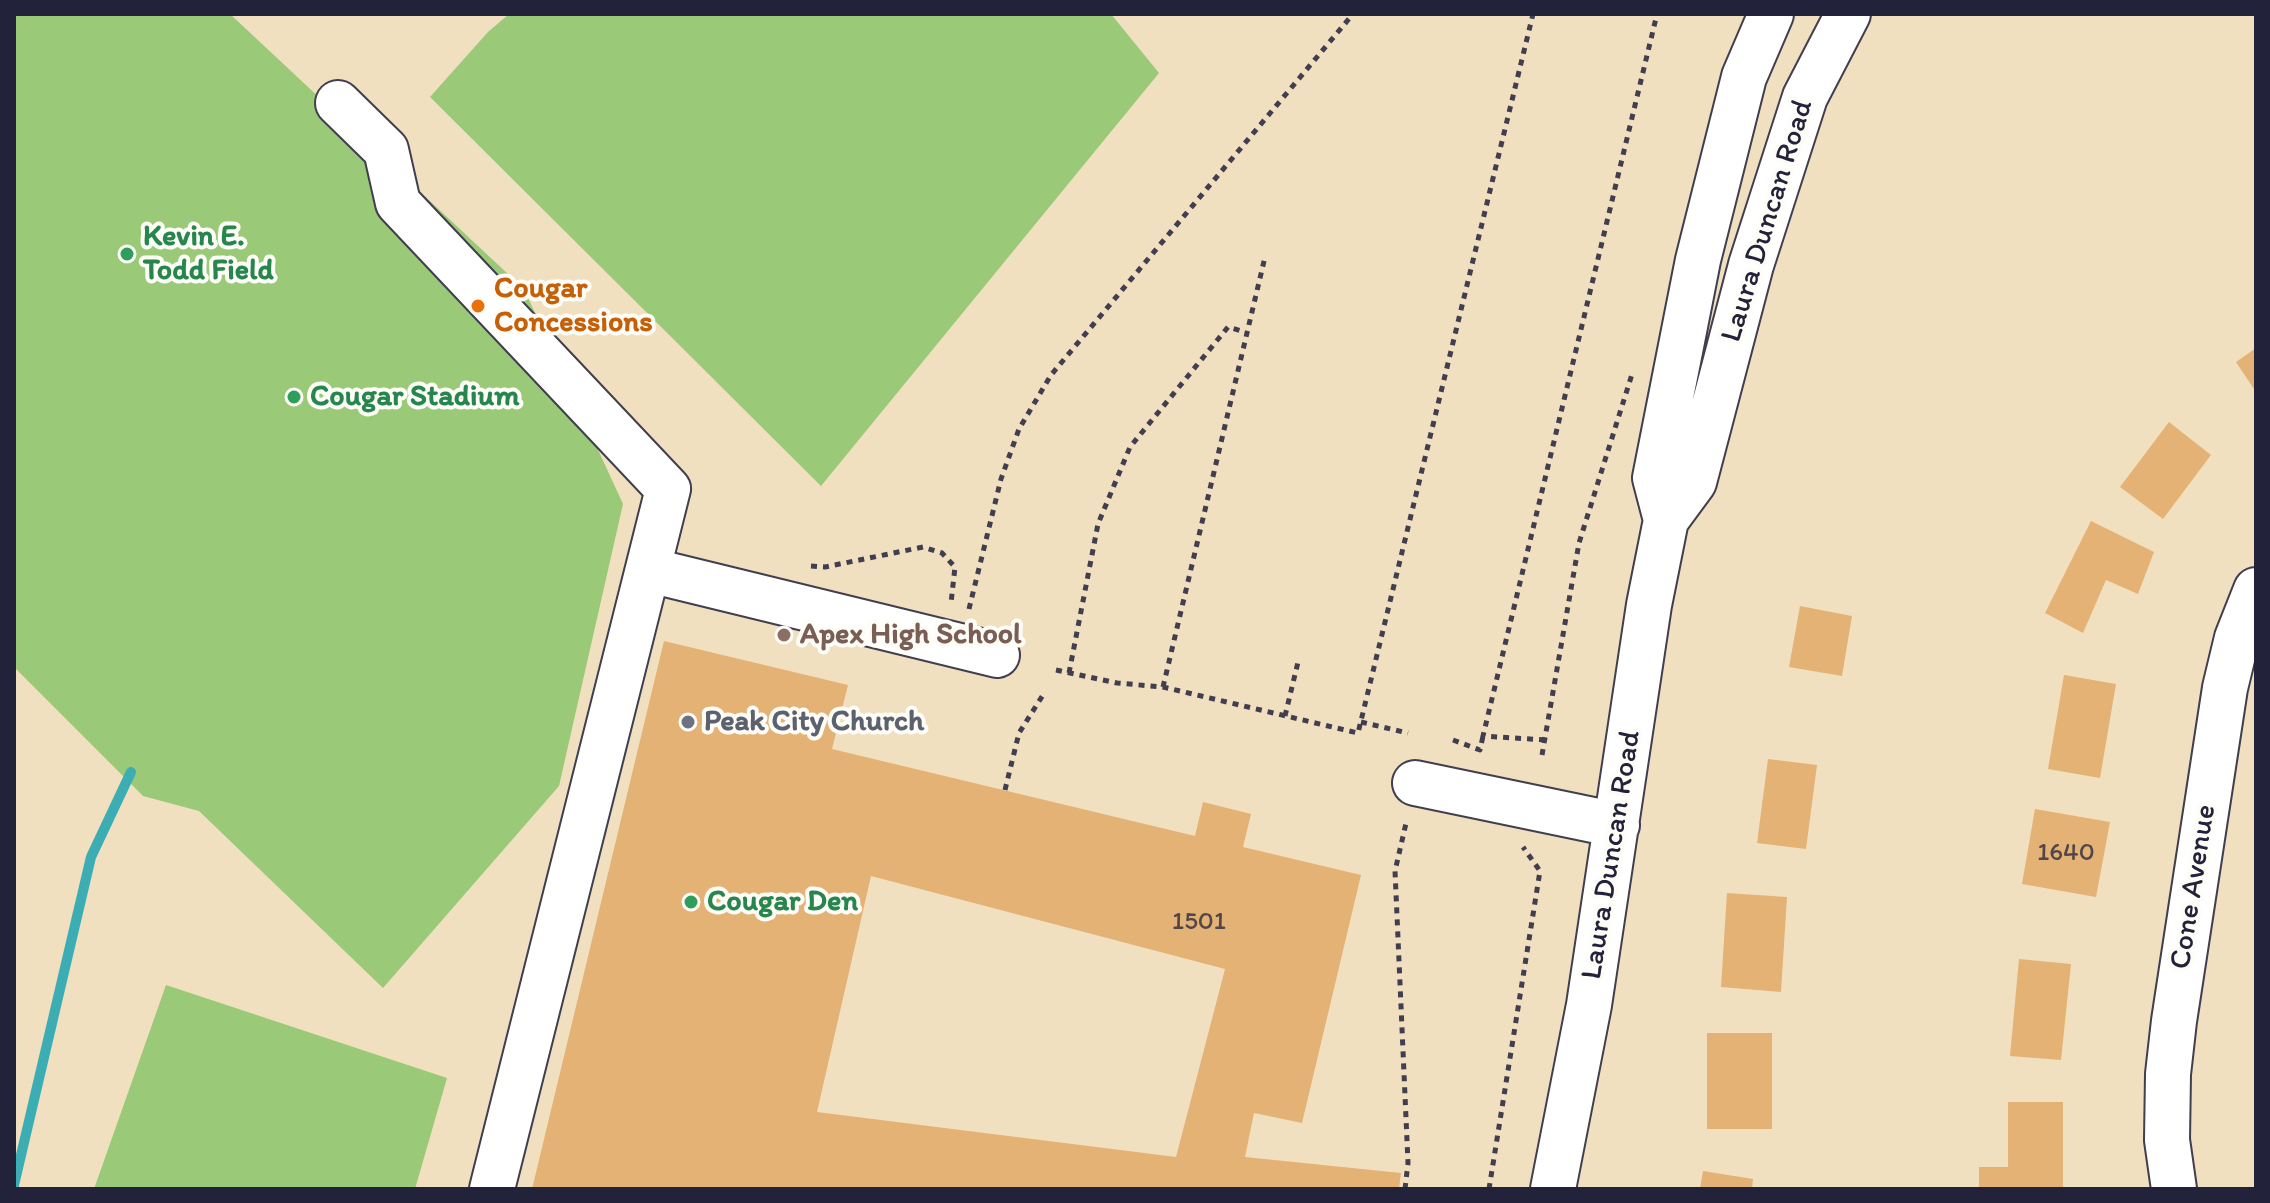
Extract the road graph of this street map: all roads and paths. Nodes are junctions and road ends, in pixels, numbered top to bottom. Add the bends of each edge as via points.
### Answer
1 (1353, 14) edge
2 (1533, 14) edge
3 (1657, 14) edge
4 (1771, 14) edge
5 (1848, 14) edge
6 (338, 103) dead end
7 (1265, 257) dead end
8 (1688, 309) junction
9 (1245, 332) junction
10 (1635, 364) dead end
11 (1720, 377) junction
12 (1666, 520) junction
13 (802, 566) dead end
14 (649, 570) junction
15 (2256, 590) edge
16 (967, 647) junction
17 (1299, 658) dead end
18 (1056, 670) dead end
19 (1069, 673) junction
20 (1163, 687) junction
21 (1043, 695) dead end
22 (1285, 716) junction
23 (1361, 722) junction
24 (1408, 733) dead end
25 (1483, 736) junction
26 (1453, 740) dead end
27 (1545, 740) junction
28 (1542, 755) dead end
29 (1415, 783) joint
30 (1005, 790) dead end
31 (1617, 825) junction
32 (1523, 847) dead end
33 (492, 1189) edge
34 (1405, 1189) edge
35 (1489, 1189) edge
36 (1553, 1189) edge
37 (2174, 1189) edge

1 - 16 path via 1051,375 1019,429 1001,479
2 - 23 path
3 - 25 path
4 - 8 street, Laura Duncan Road via 1744,77
5 - 11 street, Laura Duncan Road via 1805,97
6 - 14 street via 386,150 398,203 668,489
7 - 9 path
8 - 11 street via 1695,342 1707,366
8 - 12 street, Laura Duncan Road via 1655,478
9 - 19 path via 1228,327 1130,447 1098,524
9 - 20 path
10 - 27 path via 1579,543
11 - 12 street, Laura Duncan Road via 1694,482
12 - 31 street, Laura Duncan Road
13 - 16 path via 825,567 923,547 942,553 955,567
14 - 16 street
14 - 33 street
15 - 37 street, Cone Avenue via 2225,688 2174,1021 2167,1140
17 - 22 path
18 - 19 path
19 - 20 path
20 - 22 path
21 - 30 path via 1019,733
22 - 23 path via 1358,733
23 - 24 path
25 - 26 path via 1480,750
25 - 27 path
27 - 28 path
29 - 31 street
29 - 34 path via 1395,871
31 - 36 street, Laura Duncan Road
32 - 35 path via 1540,871

